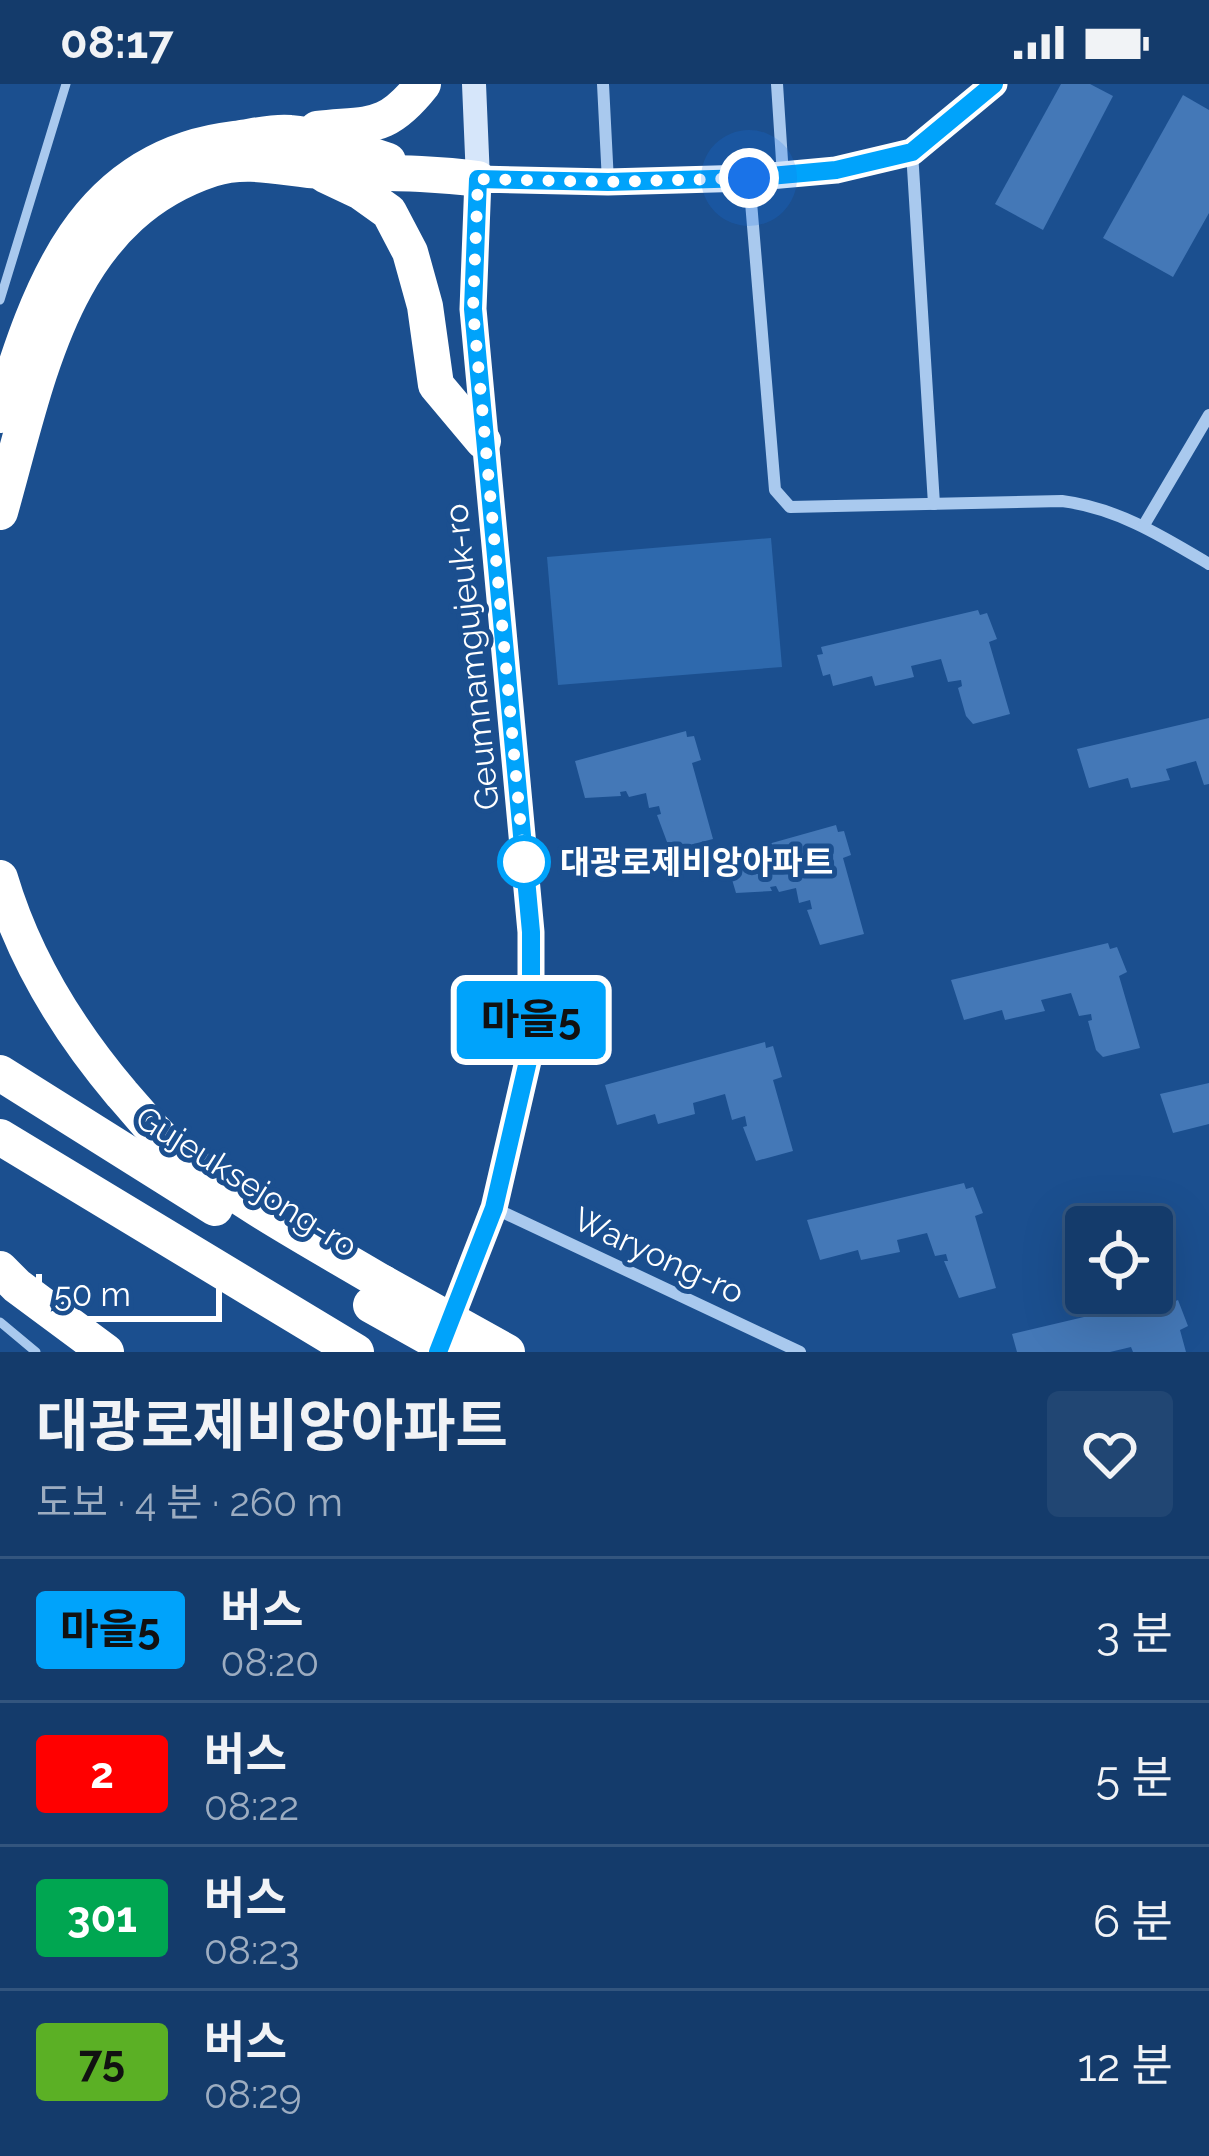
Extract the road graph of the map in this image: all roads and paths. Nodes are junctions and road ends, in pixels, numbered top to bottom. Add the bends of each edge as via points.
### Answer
1 (66, 84) edge
2 (423, 84) edge
3 (474, 84) edge
4 (603, 84) edge
5 (777, 84) edge
6 (994, 84) edge
7 (288, 132) junction
8 (912, 152) junction
9 (316, 171) junction
10 (420, 171) junction
11 (783, 176) junction
12 (749, 178) junction
13 (478, 179) junction
14 (608, 182) junction
15 (0, 300) edge
16 (0, 415) edge
17 (1209, 415) edge
18 (483, 441) junction
19 (934, 504) junction
20 (0, 512) edge
21 (1144, 525) junction
22 (1209, 564) edge
23 (0, 878) edge
24 (0, 1073) edge
25 (0, 1137) edge
26 (494, 1208) junction
27 (0, 1270) edge
28 (377, 1294) junction
29 (0, 1322) edge
30 (352, 1350) edge
31 (36, 1352) edge
32 (106, 1352) edge
33 (438, 1352) edge
34 (455, 1352) edge
35 (507, 1352) edge
36 (800, 1352) edge

1 - 15 lane
2 - 7 highway via 404,109 370,126
3 - 13 main road, Geumnamgujeuk-ro
4 - 14 street
5 - 11 street
6 - 8 street
7 - 10 highway
7 - 16 highway via 193,144 128,177 64,248 26,330
8 - 11 street
8 - 19 street
9 - 10 highway
9 - 18 highway via 389,212 425,306 436,385
9 - 20 highway via 280,163 214,168 133,209 86,263 61,314
10 - 13 highway
11 - 12 street
12 - 14 street
12 - 19 street via 775,490 790,507
13 - 14 street
13 - 18 main road, Geumnamgujeuk-ro via 473,309
17 - 21 street
18 - 26 main road, Geumnamgujeuk-ro via 531,932 531,1048
19 - 21 street via 1062,501
21 - 22 street
23 - 28 highway via 50,997 142,1118 176,1152
24 - 28 highway, Gujeuksejong-ro
25 - 30 highway
26 - 33 main road, Geumnamgujeuk-ro
26 - 36 street, Waryong-ro
27 - 32 highway
28 - 34 highway, Gujeuksejong-ro, bridge
28 - 35 highway, bridge
29 - 31 lane

